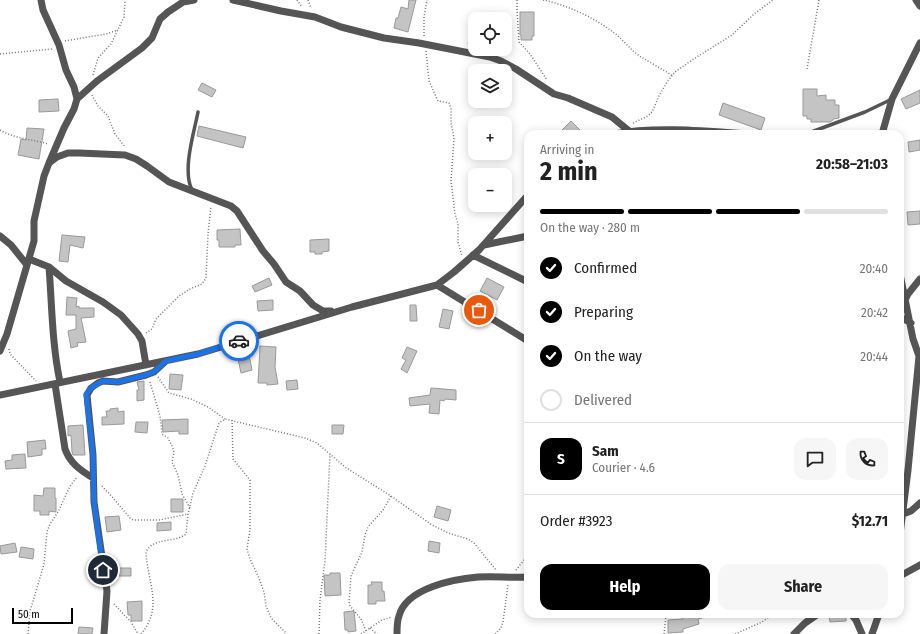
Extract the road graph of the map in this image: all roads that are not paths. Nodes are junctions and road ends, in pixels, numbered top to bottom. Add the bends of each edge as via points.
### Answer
1 (41, 0) edge
2 (194, 0) edge
3 (233, 0) edge
4 (916, 0) edge
5 (920, 6) edge
6 (920, 43) edge
7 (77, 99) junction
8 (892, 99) junction
9 (198, 112) dead end
10 (627, 129) joint
11 (642, 130) edge
12 (817, 130) edge
13 (883, 130) edge
14 (49, 163) junction
15 (192, 191) junction
16 (524, 200) edge
17 (0, 236) edge
18 (524, 237) edge
19 (484, 245) junction
20 (473, 255) junction
21 (28, 262) junction
22 (49, 267) junction
23 (920, 279) edge
24 (524, 280) edge
25 (437, 285) junction
26 (904, 291) edge
27 (906, 300) junction
28 (336, 311) junction
29 (904, 320) edge
30 (911, 324) junction
31 (524, 339) edge
32 (0, 351) edge
33 (919, 357) edge
34 (166, 361) junction
35 (146, 365) junction
36 (58, 383) junction
37 (0, 395) edge
38 (93, 478) junction
39 (920, 503) edge
40 (904, 504) edge
41 (904, 514) edge
42 (920, 566) edge
43 (904, 574) edge
44 (524, 577) edge
45 (812, 618) edge
46 (854, 618) edge
47 (878, 618) edge
48 (104, 634) edge
49 (397, 634) edge
50 (794, 634) edge
51 (862, 634) edge
52 (872, 634) edge

1 - 7 street
2 - 7 street via 183,2 168,12 160,19 152,38 142,48
3 - 10 street via 315,17 384,38 490,57 516,69 554,94 612,117
4 - 5 street
6 - 8 street
7 - 14 street
8 - 12 lane
8 - 13 street
9 - 15 lane via 188,174
10 - 11 street
14 - 15 street via 68,153 119,155 133,158 169,182
14 - 21 street via 38,198 34,241
15 - 28 street via 231,206 286,282 300,291 312,305 323,311
16 - 19 street
17 - 21 street
18 - 19 street
19 - 20 street
20 - 24 street
20 - 25 street
21 - 22 street
21 - 32 street
22 - 35 street via 66,281 121,315 142,341
22 - 36 street
23 - 27 street
25 - 28 street
25 - 31 street
26 - 27 street
27 - 30 street
28 - 34 street via 198,354
29 - 30 street
30 - 33 street
33 - 40 street
34 - 35 street
34 - 38 street via 154,372 118,382 103,381 86,394
35 - 36 street
36 - 37 street
36 - 38 street via 65,449 71,462
38 - 48 street via 106,597
39 - 41 street
42 - 43 street
44 - 49 street via 478,577 441,584 419,592 399,614
45 - 50 street
46 - 51 street
47 - 52 street

